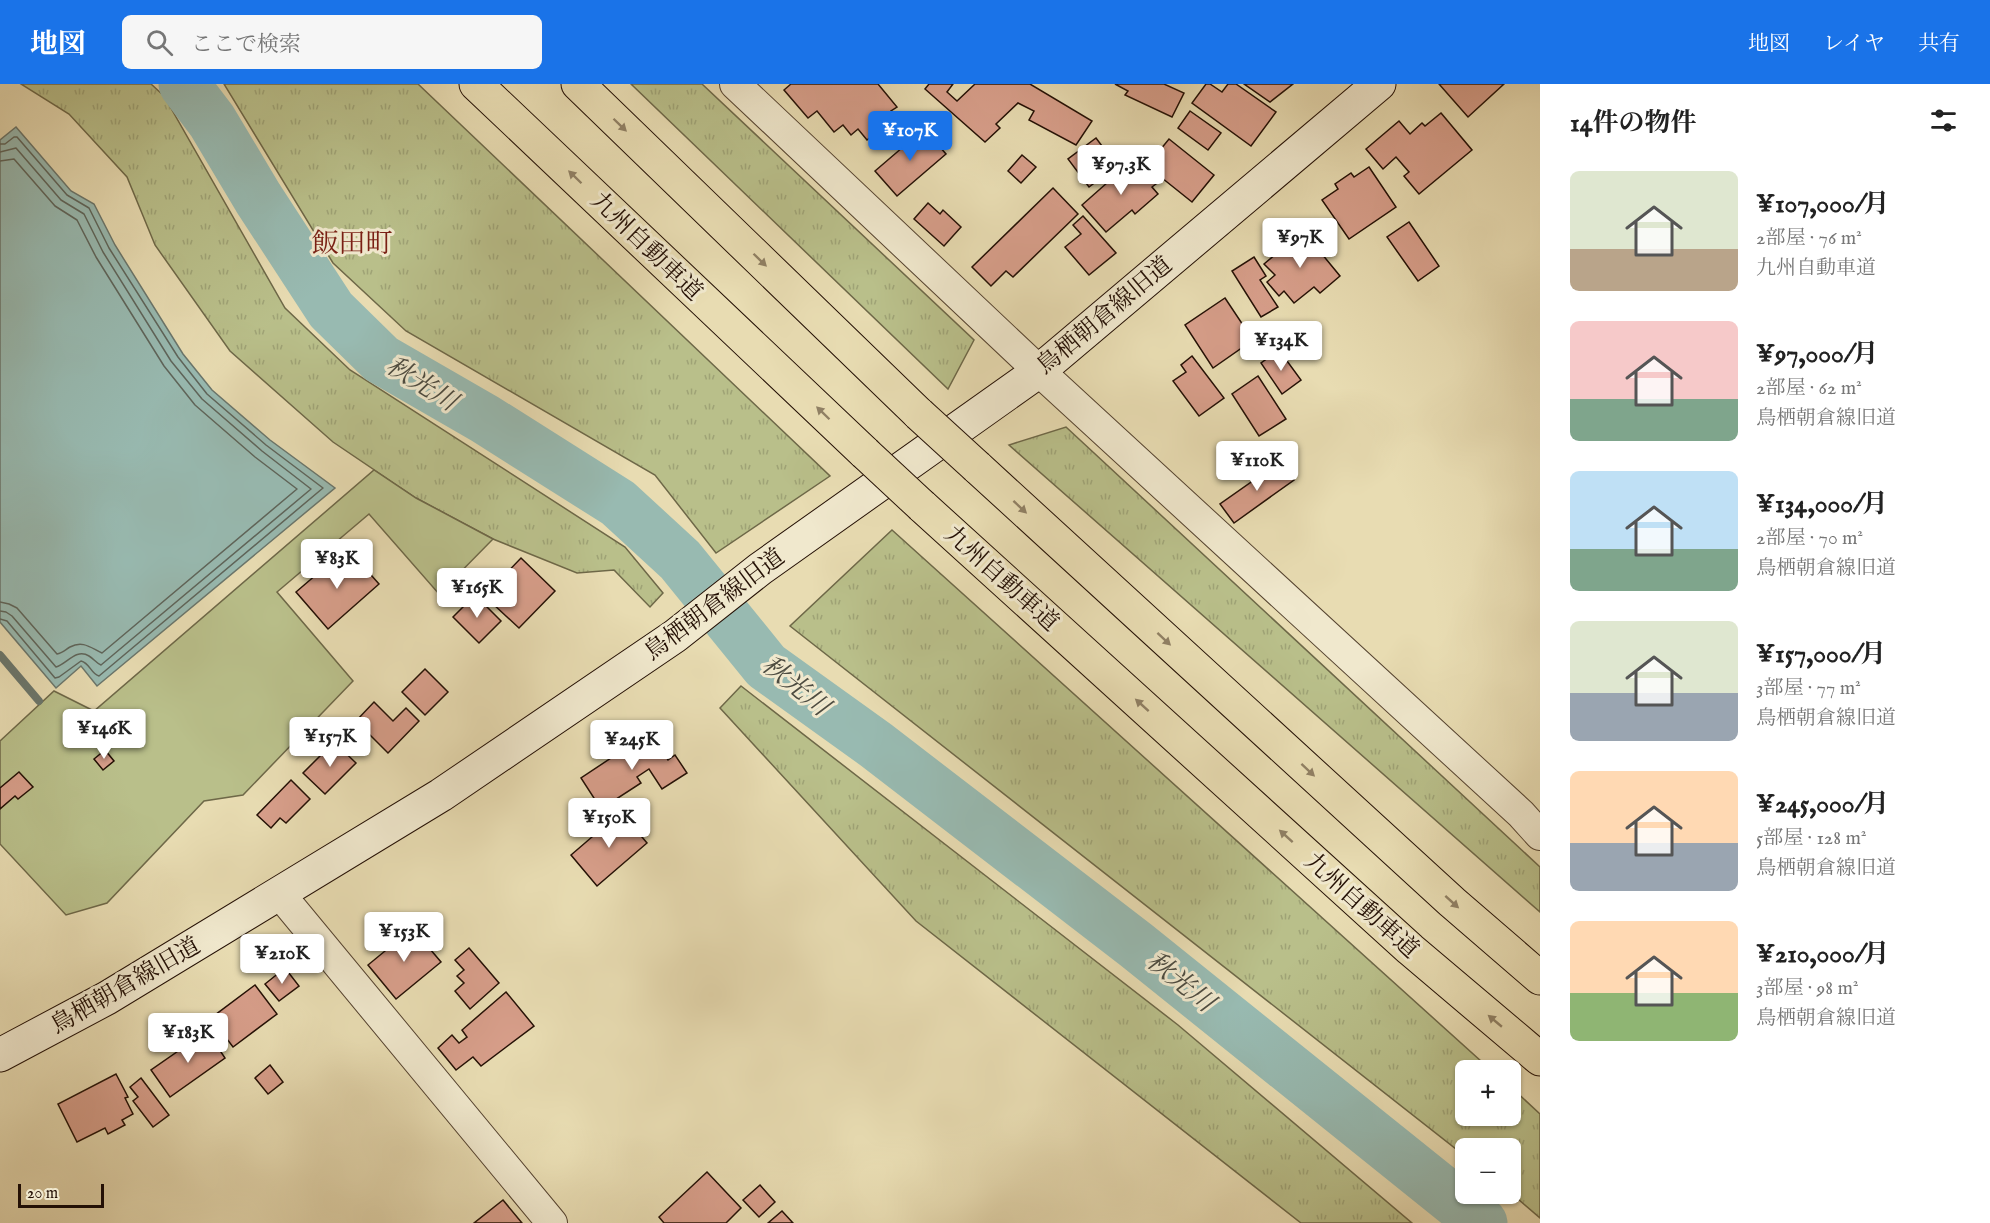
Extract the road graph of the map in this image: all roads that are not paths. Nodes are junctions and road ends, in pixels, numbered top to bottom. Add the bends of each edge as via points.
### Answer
1 (476, 84) edge
2 (578, 84) edge
3 (735, 84) edge
4 (1379, 84) edge
5 (1039, 371) junction
6 (1540, 835) edge
7 (279, 893) junction
8 (1540, 978) edge
9 (0, 1055) edge
10 (1540, 1059) edge
11 (552, 1223) edge

10 -> 1 highway, 九州自動車道, bridge via 1410,949 922,506
2 -> 8 highway, bridge via 919,414 1443,894
3 - 5 street
4 - 5 street, 鳥栖朝倉線旧道
5 - 6 street
5 - 7 street, 鳥栖朝倉線旧道 via 760,569 675,636 441,795
7 - 9 street, 鳥栖朝倉線旧道 via 107,998
7 - 11 street

